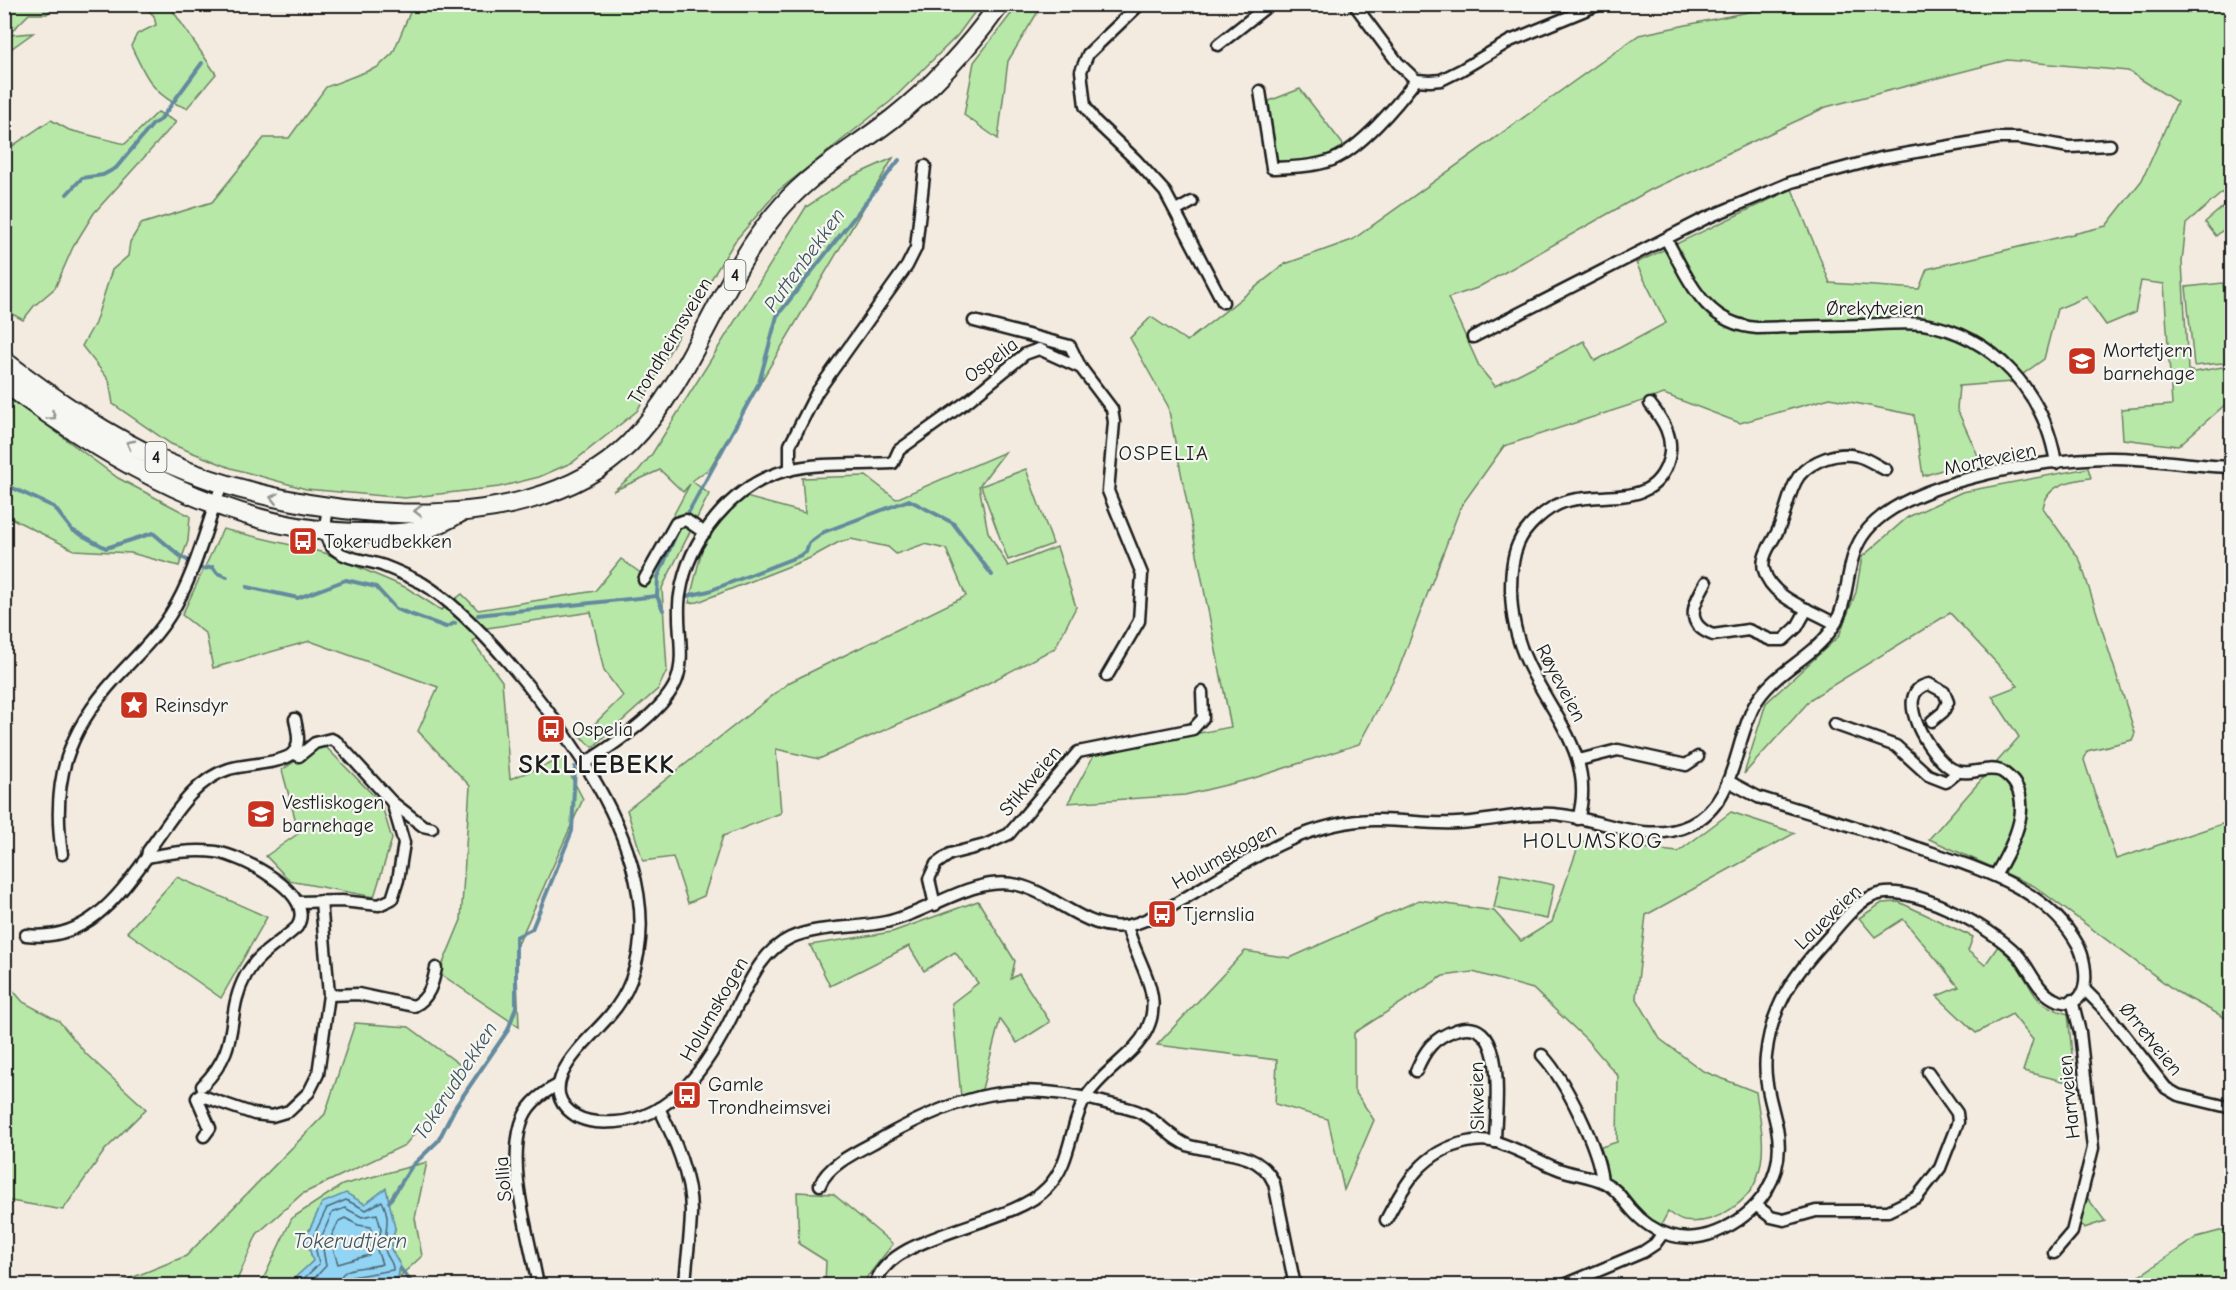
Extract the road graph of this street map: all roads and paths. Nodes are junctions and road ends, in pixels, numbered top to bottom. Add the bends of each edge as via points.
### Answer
1 (1000, 4) edge
2 (1140, 4) edge
3 (1270, 4) edge
4 (1354, 4) edge
5 (1600, 4) edge
6 (1218, 45) dead end
7 (1416, 80) junction
8 (1260, 91) dead end
9 (2110, 144) dead end
10 (925, 166) dead end
11 (1192, 202) dead end
12 (1176, 211) junction
13 (1666, 238) junction
14 (1223, 302) dead end
15 (974, 321) dead end
16 (1473, 337) dead end
17 (4, 361) edge
18 (1081, 368) junction
19 (4, 382) edge
20 (1650, 404) dead end
21 (2056, 463) junction
22 (2232, 466) edge
23 (790, 470) junction
24 (1886, 470) dead end
25 (222, 484) junction
26 (215, 503) junction
27 (328, 507) junction
28 (463, 512) junction
29 (326, 532) junction
30 (705, 533) junction
31 (644, 580) dead end
32 (1706, 582) dead end
33 (1807, 609) junction
34 (1835, 624) junction
35 (1107, 676) dead end
36 (1202, 692) dead end
37 (295, 719) dead end
38 (1932, 721) dead end
39 (1834, 724) dead end
40 (293, 753) junction
41 (1698, 757) dead end
42 (1579, 760) junction
43 (585, 764) junction
44 (1958, 772) junction
45 (1728, 781) junction
46 (392, 802) junction
47 (1583, 820) junction
48 (432, 828) dead end
49 (62, 854) dead end
50 (147, 857) junction
51 (1995, 876) junction
52 (321, 901) junction
53 (298, 902) junction
54 (935, 905) junction
55 (1127, 926) junction
56 (26, 935) dead end
57 (436, 968) dead end
58 (2084, 989) junction
59 (329, 995) junction
60 (2072, 1000) junction
61 (1542, 1055) dead end
62 (1416, 1071) dead end
63 (1928, 1072) dead end
64 (558, 1085) junction
65 (202, 1086) dead end
66 (1085, 1098) junction
67 (659, 1108) junction
68 (2232, 1108) edge
69 (204, 1136) dead end
70 (1495, 1142) junction
71 (1602, 1181) junction
72 (820, 1185) dead end
73 (1758, 1206) junction
74 (1386, 1220) dead end
75 (1663, 1233) junction
76 (2054, 1253) dead end
77 (538, 1286) edge
78 (685, 1286) edge
79 (874, 1286) edge
80 (1295, 1286) edge
81 (1562, 1286) edge

1 - 28 highway, Trondheimsveien / 4 via 968,47 918,97 778,210 662,402 629,444 598,468 561,488
2 - 12 street via 1088,54 1080,87 1085,106 1095,121 1152,177
3 - 6 street
4 - 7 street via 1398,63
5 - 7 street via 1510,41 1441,80
7 - 8 street via 1392,112 1334,159 1316,165 1272,168
9 - 13 street via 2069,147 2003,138 1881,158 1774,189
10 - 23 street via 916,248 817,392 790,445
11 - 12 street
12 - 14 street
13 - 16 street
13 - 21 street, Ørekytveien via 1704,302 1720,318 1737,325 1757,328 1911,323 1946,330 1973,342 2005,364 2030,394 2048,430
15 - 18 street via 1071,346
25 -> 17 highway, Trondheimsveien / 4 via 114,436
18 - 23 street, Ospelia via 1039,349 1026,354 899,450 893,463
18 - 35 street, Ospelia via 1112,409 1108,491 1142,574 1139,621
19 -> 26 highway, Trondheimsveien / 4 via 126,461
20 - 42 street, Røyeveien via 1666,427 1670,441 1667,463 1653,484 1631,495 1557,505 1526,530 1512,563 1511,604 1522,651
21 - 22 street, Morteveien via 2115,457
21 - 34 street, Morteveien via 1968,478 1922,495 1878,520 1857,546 1845,604
23 - 30 street, Ospelia via 744,492
24 - 33 street via 1857,456 1845,455 1818,461 1799,476 1763,558 1764,571 1773,586
25 - 26 street
27 -> 25 highway, Trondheimsveien / 4
26 - 29 highway, Trondheimsveien / 4 via 266,520
26 - 49 street via 179,599 150,643 87,713 70,745 59,785
28 -> 27 highway, Trondheimsveien / 4
27 - 29 street
28 - 29 highway, Trondheimsveien / 4 via 424,529 375,534
29 - 43 street via 329,543 340,553 415,580 459,611 514,671
30 - 31 street via 686,520 676,523
30 - 43 street, Ospelia via 681,589 681,662 672,689 651,712
32 - 33 street via 1693,610 1699,626 1713,635 1748,630 1771,640 1783,640 1797,627
33 - 34 street
34 - 45 street, Morteveien via 1821,643 1761,694
36 - 54 street, Stikkveien via 1203,718 1193,729 1078,752 1009,834 941,860 929,879
37 - 40 street via 298,740
38 - 44 street via 1948,702 1944,692 1929,684 1919,688 1914,699 1919,730 1933,754
39 - 44 street via 1896,746 1928,776 1939,781 1951,780
40 - 46 street via 299,756 315,743 332,739
40 - 50 street via 283,759 226,770 202,784
41 - 42 street via 1686,765 1618,750
42 - 47 street, Røyeveien
43 - 64 street via 616,824 632,866 640,913 639,943 634,969 620,1002 566,1065
44 - 51 street via 2001,771 2011,778 2020,794 2018,827
45 - 47 street, Morteveien via 1707,813 1676,830 1647,833
45 - 51 street via 1758,797 1873,832
46 - 48 street via 423,826
46 - 52 street via 404,843 392,899 379,905
47 - 55 street, Holumskogen via 1542,814 1455,824 1377,820 1330,826 1276,846 1168,908
50 - 53 street via 190,851 219,853 256,868
50 - 56 street via 110,906 86,925 50,936
51 - 58 street via 2029,896 2066,927 2086,965
52 - 53 street
52 - 59 street
53 - 65 street via 302,916 297,927 258,957 246,975 227,1052
54 - 55 street, Holumskogen via 982,887 1014,885 1095,922
54 - 67 street, Holumskogen via 887,922 809,932 778,946 756,970 702,1068
55 - 66 street via 1150,983 1152,1013 1135,1047
57 - 59 street via 425,999 414,1005 358,994
58 - 60 street
58 - 68 street, Ørretveien via 2166,1088 2182,1097
59 - 69 street via 318,1074 303,1100 289,1111 272,1116 254,1114 199,1095 210,1128
60 - 73 street, Laueveien via 2057,1000 2048,994 2018,955 1972,922 1908,894 1887,891 1869,897 1796,973 1775,1011 1765,1065 1779,1150 1772,1183
60 - 76 street, Harrveien via 2080,1032 2093,1148 2072,1232
61 - 71 street via 1568,1091 1597,1158
62 - 70 street, Sikveien via 1426,1047 1442,1035 1460,1029 1485,1035 1492,1042 1495,1059
63 - 73 street via 1958,1122 1935,1177 1911,1202 1888,1211 1816,1211 1784,1220 1771,1217
64 - 67 street via 567,1109 586,1120 631,1120
64 - 77 street, Sollia via 530,1107 518,1141 525,1221
66 - 72 street via 1027,1089 980,1096 901,1127 830,1171
66 - 79 street via 1065,1160 1048,1188 1023,1206 917,1245 889,1260
66 - 80 street via 1141,1113 1180,1142 1238,1155 1265,1170 1274,1183
67 - 78 street via 689,1192
70 - 71 street, Sikveien via 1568,1173
70 - 74 street, Sikveien via 1457,1144 1424,1161 1404,1184
71 - 75 street, Laueveien via 1641,1220
73 - 75 street, Laueveien via 1711,1234 1684,1238
75 - 81 street via 1643,1252

